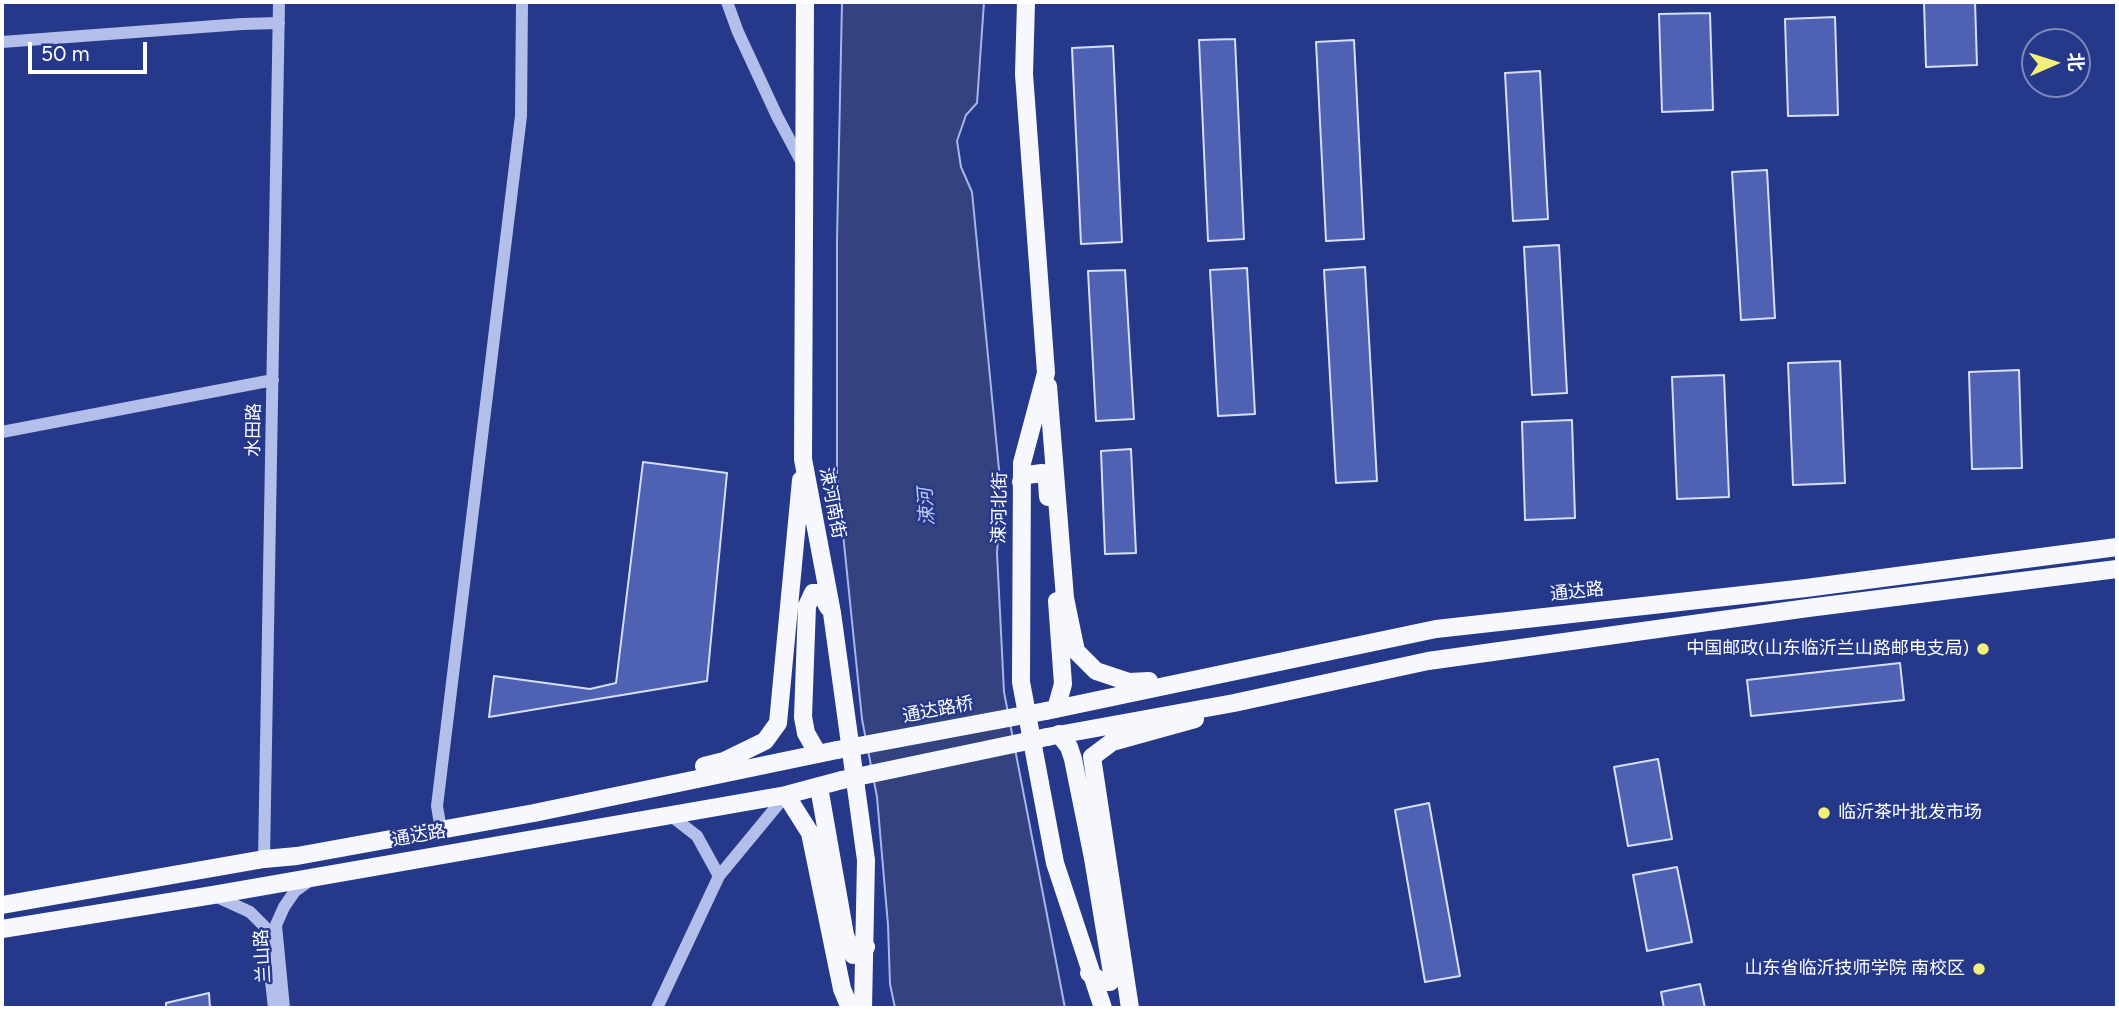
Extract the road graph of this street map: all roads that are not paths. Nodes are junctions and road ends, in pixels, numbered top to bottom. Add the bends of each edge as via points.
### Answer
1 (279, 2) edge
2 (523, 2) edge
3 (727, 2) edge
4 (805, 2) edge
5 (1026, 2) edge
6 (279, 23) junction
7 (2, 42) edge
8 (804, 166) junction
9 (1046, 373) junction
10 (273, 380) junction
11 (2, 432) edge
12 (803, 459) junction
13 (1021, 482) junction
14 (2117, 547) edge
15 (2117, 569) edge
16 (832, 613) junction
17 (1181, 681) junction
18 (1234, 703) junction
19 (1051, 710) junction
20 (1053, 736) junction
21 (837, 750) joint
22 (818, 754) junction
23 (819, 787) junction
24 (621, 793) junction
25 (786, 795) junction
26 (670, 815) junction
27 (441, 830) junction
28 (264, 859) junction
29 (317, 875) junction
30 (719, 876) junction
31 (213, 895) junction
32 (2, 905) edge
33 (2, 929) edge
34 (866, 947) junction
35 (1089, 972) junction
36 (274, 1008) edge
37 (284, 1008) edge
38 (657, 1008) edge
39 (850, 1008) edge
40 (863, 1008) edge
41 (1102, 1008) edge
42 (1130, 1008) edge

1 - 6 street, 水田路
2 - 27 street via 521,116 437,806
3 - 8 street
4 - 8 main road, 涑河南街
5 - 9 main road, 涑河北街 via 1024,74
6 - 7 street
6 - 10 street, 水田路
8 - 12 main road, 涑河南街
9 - 13 main road, 涑河北街
9 - 17 main road via 1065,598 1076,650 1096,671 1129,682
10 - 11 street
10 - 28 street, 水田路
12 - 16 main road, 涑河南街
12 - 24 main road via 778,723 765,741 724,761 650,779
13 - 19 main road via 1035,473 1042,473 1046,481 1063,684
13 - 35 main road, 涑河北街 via 1021,682 1055,863
14 - 17 main road, 通达路 via 1436,629
15 - 18 main road via 1428,661
16 - 22 main road via 821,593 813,593 807,606 803,717
16 - 34 main road, 涑河南街 via 866,860
17 - 19 main road, 通达路
18 - 20 main road
18 - 42 main road via 1184,723 1112,742 1092,757
19 - 21 main road, 通达路桥, bridge
20 - 23 main road, 通达路, bridge
20 - 35 main road via 1069,747 1073,759 1110,982
21 - 22 main road, 通达路
22 - 24 main road, 通达路
23 - 25 main road, 通达路
23 - 34 main road via 845,935 853,955
24 - 27 main road, 通达路
25 - 26 main road, 通达路
25 - 30 street
25 - 39 main road via 810,833 842,989
26 - 29 main road, 通达路
26 - 30 street via 697,836
27 - 28 main road, 通达路
28 - 32 main road, 通达路
29 - 31 main road, 通达路
29 - 37 street, 兰山路 via 295,891 276,925
30 - 38 street
31 - 33 main road, 通达路
31 - 36 street, 兰山路 via 250,912 265,927
34 - 40 main road, 涑河南街
35 - 41 main road, 涑河北街

